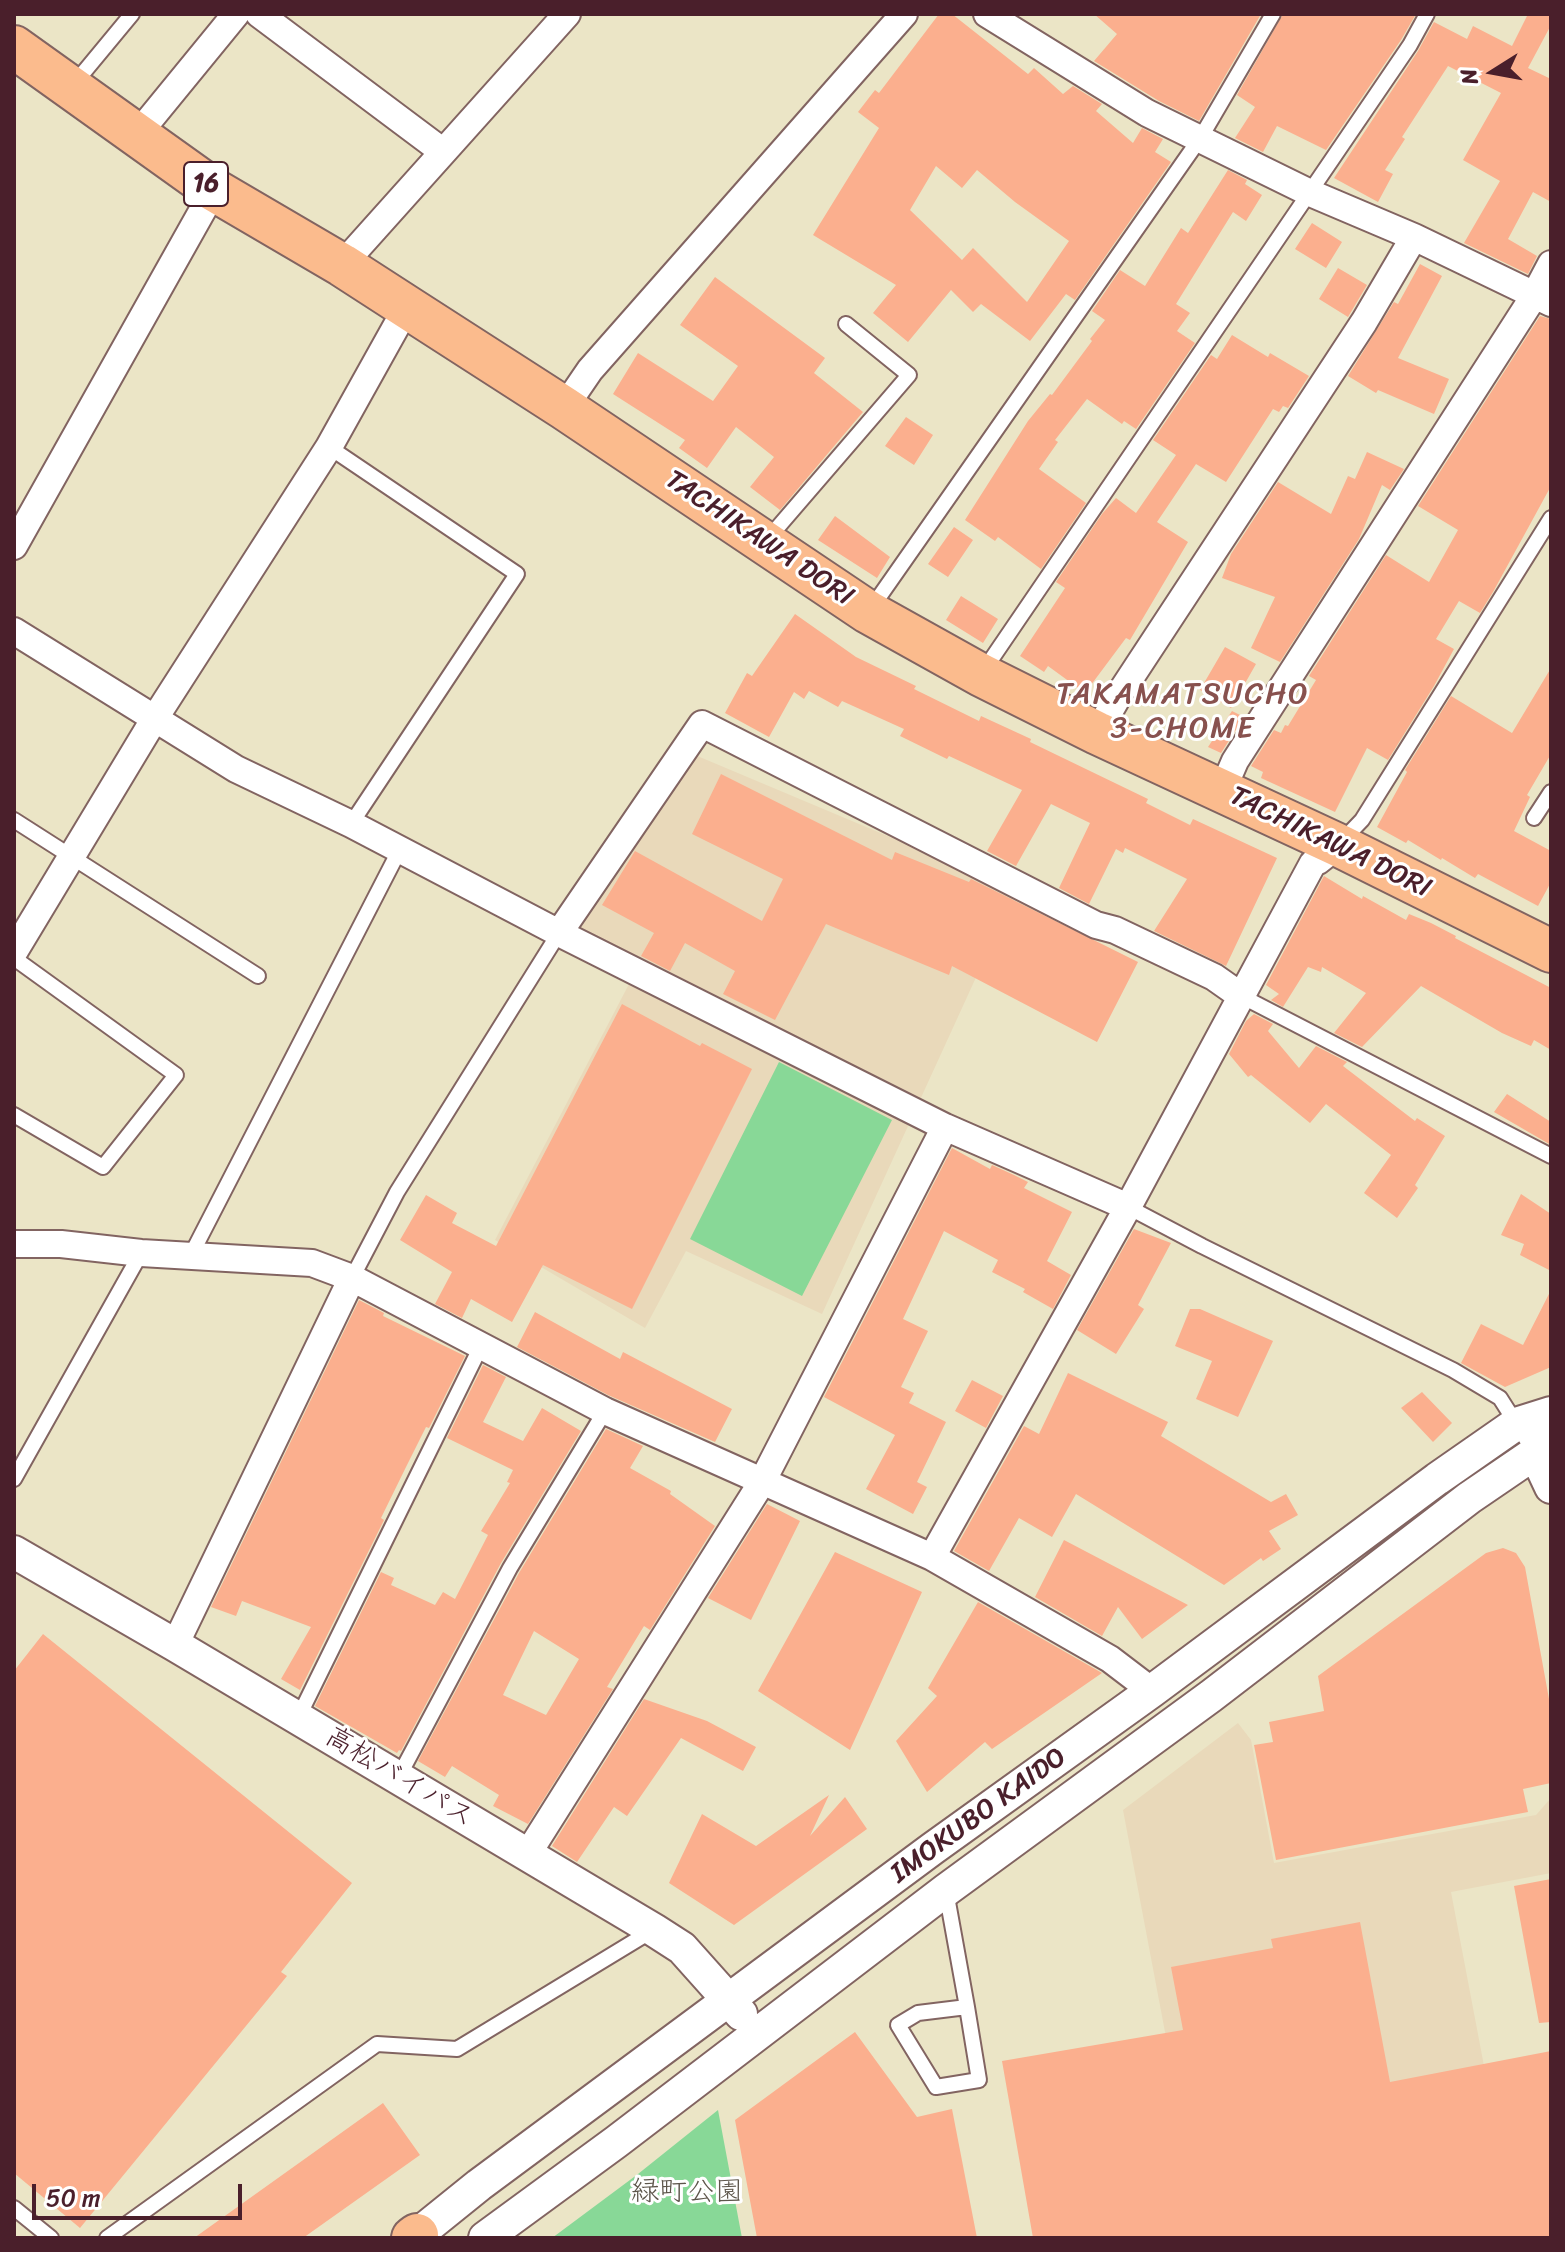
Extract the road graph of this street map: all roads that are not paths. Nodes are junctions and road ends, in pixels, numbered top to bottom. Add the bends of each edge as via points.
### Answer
1 (132, 14) edge
2 (236, 14) edge
3 (259, 14) edge
4 (567, 14) edge
5 (904, 14) edge
6 (987, 14) edge
7 (1273, 14) edge
8 (1427, 14) edge
9 (14, 47) edge
10 (71, 87) junction
11 (137, 135) junction
12 (1201, 137) junction
13 (442, 151) junction
14 (214, 190) junction
15 (1308, 192) junction
16 (1414, 237) junction
17 (1551, 264) edge
18 (342, 265) junction
19 (1542, 299) edge
20 (407, 307) junction
21 (846, 324) dead end
22 (564, 408) junction
23 (329, 447) junction
24 (1551, 518) edge
25 (764, 543) junction
26 (14, 546) edge
27 (868, 612) junction
28 (14, 631) edge
29 (981, 675) junction
30 (155, 718) junction
31 (1097, 733) junction
32 (1222, 791) junction
33 (1551, 792) edge
34 (1534, 818) dead end
35 (14, 820) edge
36 (351, 824) junction
37 (1338, 845) junction
38 (400, 849) junction
39 (73, 856) junction
40 (559, 933) junction
41 (1551, 951) edge
42 (14, 955) edge
43 (258, 976) dead end
44 (1241, 996) junction
45 (14, 1115) edge
46 (945, 1127) junction
47 (1551, 1156) edge
48 (1128, 1207) junction
49 (14, 1244) edge
50 (141, 1253) junction
51 (191, 1255) junction
52 (352, 1278) junction
53 (481, 1346) junction
54 (605, 1411) junction
55 (1551, 1413) edge
56 (1516, 1424) junction
57 (1543, 1445) edge
58 (14, 1479) edge
59 (762, 1482) junction
60 (1551, 1487) edge
61 (14, 1552) edge
62 (932, 1557) junction
63 (175, 1645) junction
64 (1152, 1691) junction
65 (298, 1719) junction
66 (398, 1778) junction
67 (527, 1855) junction
68 (946, 1890) junction
69 (654, 1930) junction
70 (728, 2000) junction
71 (967, 2007) junction
72 (758, 2035) junction
73 (456, 2203) junction
74 (14, 2208) edge
75 (416, 2237) edge
76 (51, 2238) edge
77 (107, 2238) edge
78 (464, 2238) edge
79 (485, 2238) edge

1 - 10 lane
2 - 11 street
3 - 13 street
4 - 13 street
5 - 22 street via 590,370
6 - 12 street via 1147,113
7 - 12 lane
8 - 15 lane
9 - 10 main road, TACHIKAWA DORI / 16
10 - 11 main road, TACHIKAWA DORI / 16
11 - 14 main road, TACHIKAWA DORI / 16
12 - 15 street
12 - 27 lane
13 - 18 street
14 - 18 main road, TACHIKAWA DORI / 16
14 - 26 street
15 - 16 street
15 - 29 lane
16 - 19 street
16 - 31 street
17 - 19 street
18 - 20 main road, TACHIKAWA DORI / 16
19 - 32 street via 1258,725
20 - 22 main road, TACHIKAWA DORI / 16
20 - 23 street
21 - 25 lane via 909,375
22 - 25 main road, TACHIKAWA DORI / 16
23 - 30 street
23 - 36 lane via 517,574
24 - 37 lane via 1362,820
25 - 27 main road, TACHIKAWA DORI / 16
27 - 29 main road, TACHIKAWA DORI / 16
28 - 30 street
29 - 31 main road, TACHIKAWA DORI / 16
30 - 36 street via 236,769
30 - 39 street
31 - 32 main road, TACHIKAWA DORI / 16
32 - 37 main road, TACHIKAWA DORI / 16
33 - 34 lane
35 - 39 lane
36 - 38 street
37 - 41 main road, TACHIKAWA DORI / 16
37 - 44 street via 1313,863
38 - 40 street
38 - 51 lane
39 - 42 street
39 - 43 lane
40 - 44 street via 702,724 1096,925 1214,977
40 - 46 street
40 - 52 lane via 397,1192
42 - 45 lane via 176,1075 103,1167
44 - 47 lane
44 - 48 street
46 - 48 street
46 - 59 street
48 - 56 lane via 1453,1370 1500,1398
48 - 62 street
49 - 50 street
50 - 51 street
50 - 58 lane
51 - 52 street via 312,1263
52 - 53 street
52 - 63 street
53 - 54 street
53 - 65 lane
54 - 59 street
54 - 66 lane via 510,1568
55 - 56 street, IMOKUBO KAIDO
56 - 57 lane
56 - 64 street, IMOKUBO KAIDO
57 - 60 street
57 - 68 street, IMOKUBO KAIDO
59 - 62 street
59 - 67 street
61 - 63 street, 高松バイパス
62 - 64 street via 1110,1659
63 - 65 street, 高松バイパス
64 - 70 street, IMOKUBO KAIDO
65 - 66 street, 高松バイパス
66 - 67 street, 高松バイパス
67 - 69 street, 高松バイパス
68 - 71 lane
68 - 72 street, IMOKUBO KAIDO
69 - 70 street, 高松バイパス via 682,1948
69 - 77 lane via 457,2049 377,2044
70 - 72 street, 高松バイパス
70 - 73 street, IMOKUBO KAIDO
71 - 71 lane via 979,2080 936,2087 898,2025 918,2013
72 - 79 street, IMOKUBO KAIDO
73 - 75 street, IMOKUBO KAIDO
73 - 78 street
74 - 76 lane

